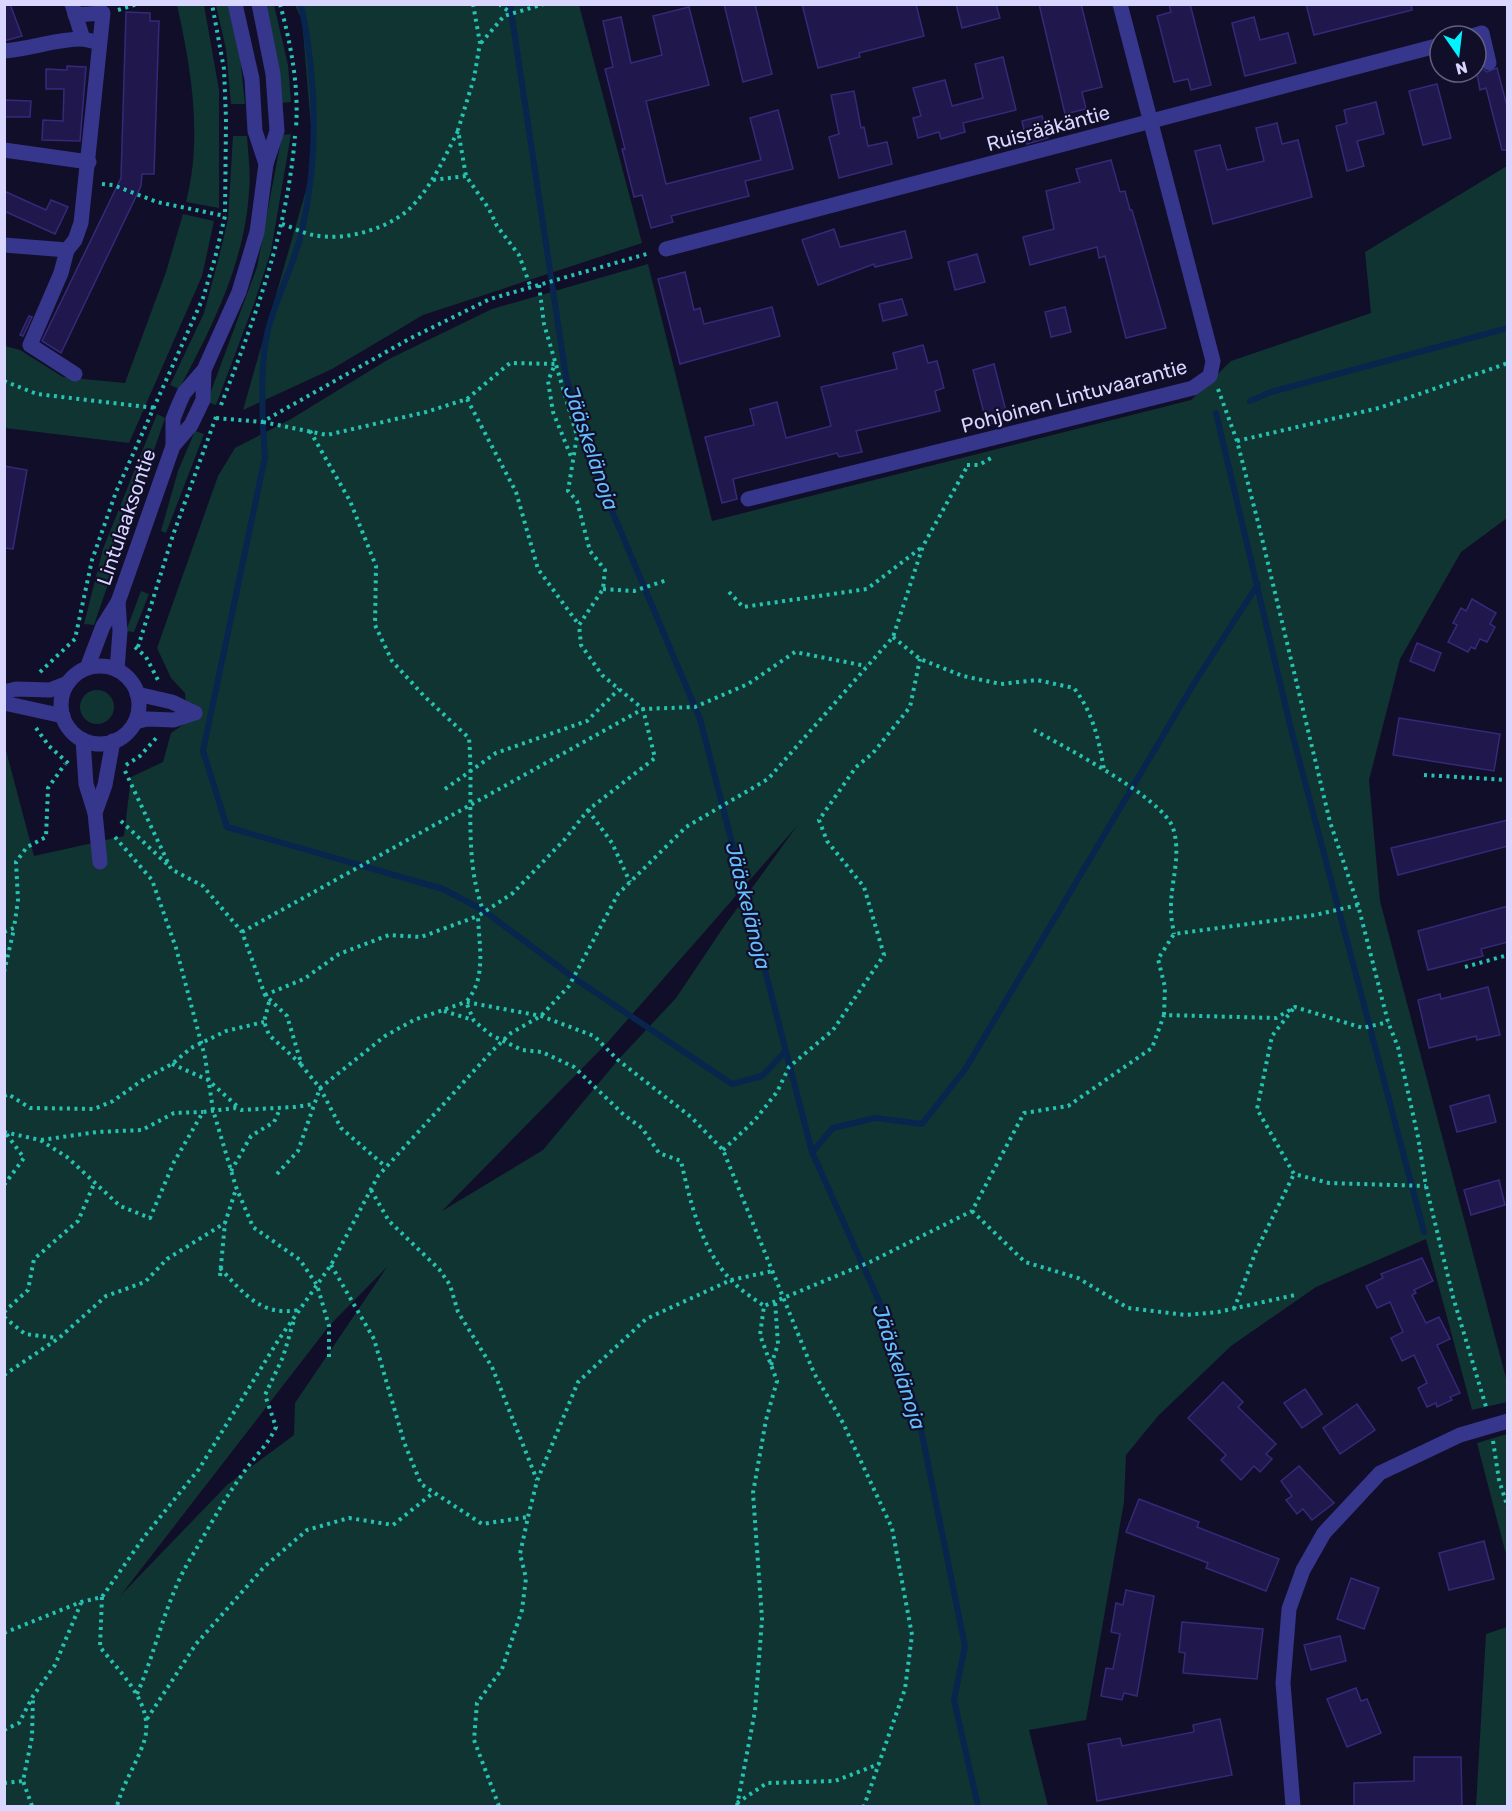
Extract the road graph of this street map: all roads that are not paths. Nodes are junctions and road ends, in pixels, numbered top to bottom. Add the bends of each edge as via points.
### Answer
1 (235, 4) edge
2 (259, 4) edge
3 (1119, 4) edge
4 (73, 10) edge
5 (83, 39) junction
6 (101, 43) junction
7 (1428, 48) edge
8 (4, 51) edge
9 (1150, 123) junction
10 (4, 150) edge
11 (88, 162) junction
12 (266, 165) junction
13 (4, 245) edge
14 (666, 249) road end
15 (67, 250) junction
16 (75, 374) dead end
17 (748, 499) dead end
18 (118, 602) junction
19 (87, 668) junction
20 (117, 670) junction
21 (68, 682) junction
22 (4, 692) edge
23 (137, 694) junction
24 (4, 703) edge
25 (63, 716) junction
26 (135, 722) junction
27 (84, 740) junction
28 (113, 741) junction
29 (95, 813) junction
30 (100, 862) dead end
31 (1508, 1421) edge
32 (1293, 1806) edge

1 - 12 street, Lintulaaksontie via 252,79 255,131
2 - 12 street, Lintulaaksontie via 277,117 277,131
3 - 9 street, Pohjoinen Lintuvaarantie
4 - 5 street
4 - 6 street via 103,13
5 - 6 street
5 - 8 street via 59,39
6 - 11 street
7 - 9 street, Ruisrääkäntie
9 - 14 street, Ruisrääkäntie
9 - 17 street, Pohjoinen Lintuvaarantie via 1213,361 1210,376 1193,388
10 - 11 street
11 - 15 street via 81,223
12 - 18 street, Lintulaaksontie via 257,232 235,301 204,370 203,400 191,425 173,446
13 - 15 street
15 - 16 street via 30,345
18 - 19 street, Lintulaaksontie via 103,626
18 - 20 street, Lintulaaksontie
19 - 20 street
19 - 21 street
20 - 23 street via 133,684
21 - 22 street via 50,690
21 - 25 street via 61,705
23 - 26 street
23 - 26 street via 195,712 174,720
24 - 25 street
25 - 27 street via 68,727
26 - 28 street
27 - 28 street via 103,744
27 - 29 street via 86,784
28 - 29 street
29 - 30 street
31 - 32 street via 1460,1435 1380,1473 1324,1533 1303,1570 1289,1609 1283,1683

